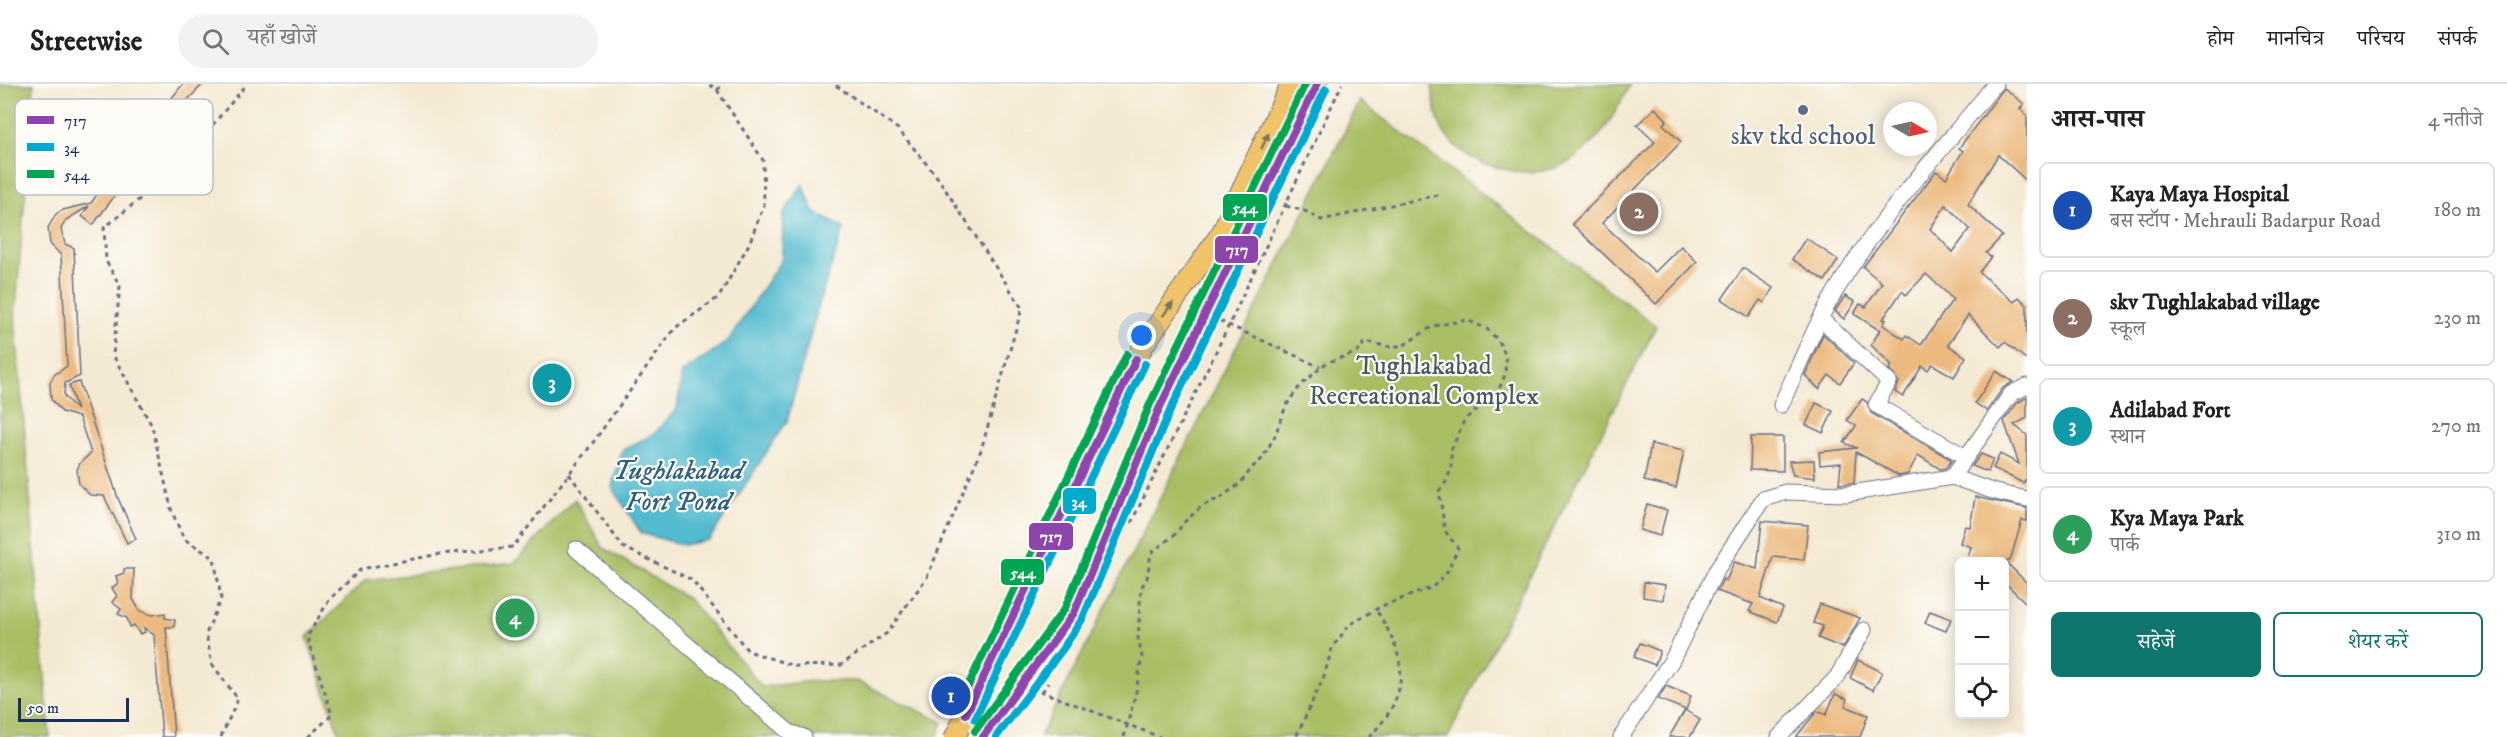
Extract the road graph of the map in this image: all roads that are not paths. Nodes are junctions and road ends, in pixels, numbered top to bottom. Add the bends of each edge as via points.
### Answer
1 (1291, 84) edge
2 (1317, 84) edge
3 (1995, 84) edge
4 (1821, 319) junction
5 (2027, 386) edge
6 (1781, 405) dead end
7 (1966, 457) junction
8 (1952, 477) junction
9 (2027, 498) edge
10 (576, 549) dead end
11 (1864, 630) dead end
12 (804, 737) edge
13 (955, 737) edge
14 (983, 737) edge
15 (1621, 737) edge
16 (1779, 737) edge

13 -> 1 main road via 1143,346 1222,232
2 - 14 main road via 1159,409 1074,613
3 - 4 street via 1888,218
4 - 6 street
4 - 7 street via 1889,381 1876,405
5 - 7 street via 2011,394
7 - 8 street
8 - 9 street
8 - 15 street via 1846,494 1786,492 1764,499 1716,571 1672,660
10 - 12 street via 789,732
11 - 16 street via 1837,677

